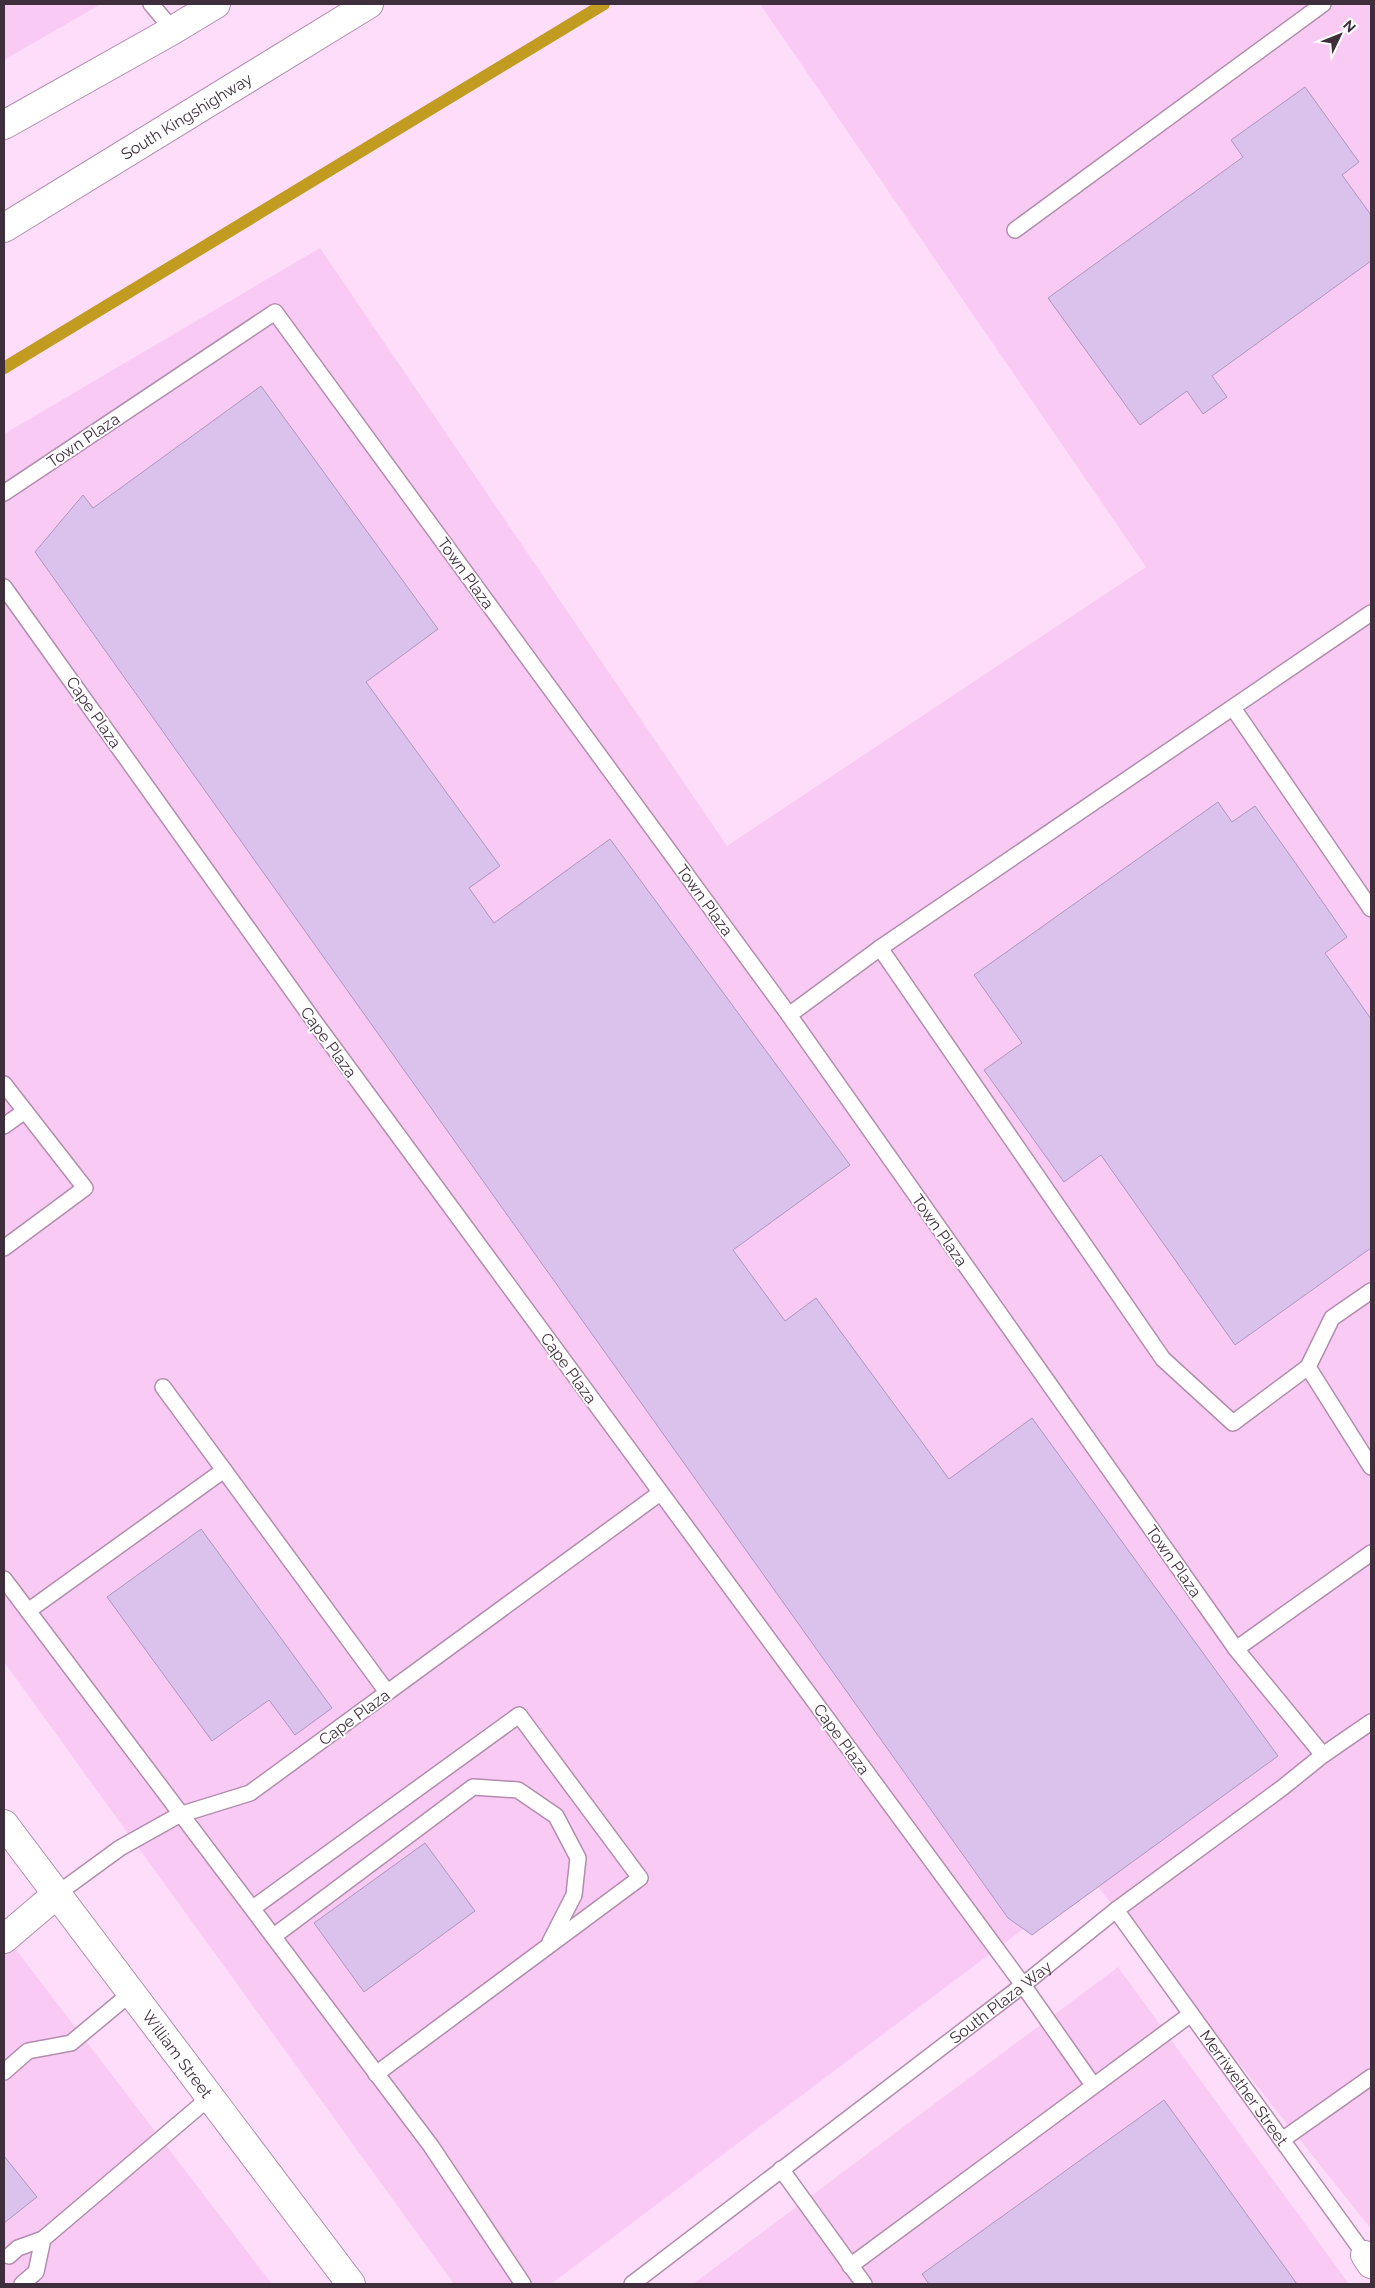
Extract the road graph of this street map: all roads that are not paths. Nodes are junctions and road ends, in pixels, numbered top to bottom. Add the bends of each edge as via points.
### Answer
1 (151, 4) edge
2 (216, 4) edge
3 (369, 4) edge
4 (1323, 4) edge
5 (173, 30) junction
6 (4, 125) edge
7 (4, 228) edge
8 (1015, 230) dead end
9 (4, 493) edge
10 (4, 587) edge
11 (1371, 613) edge
12 (1233, 708) junction
13 (1371, 909) edge
14 (880, 948) junction
15 (789, 1015) junction
16 (4, 1084) edge
17 (25, 1111) junction
18 (4, 1126) edge
19 (4, 1248) edge
20 (1371, 1292) edge
21 (1308, 1367) junction
22 (163, 1387) dead end
23 (1371, 1467) edge
24 (224, 1470) junction
25 (660, 1493) junction
26 (1371, 1553) edge
27 (4, 1579) edge
28 (28, 1611) junction
29 (1236, 1649) junction
30 (387, 1692) junction
31 (1371, 1722) edge
32 (1323, 1755) junction
33 (179, 1815) junction
34 (4, 1824) edge
35 (57, 1894) junction
36 (254, 1908) junction
37 (1116, 1910) junction
38 (274, 1936) junction
39 (4, 1939) edge
40 (548, 1946) junction
41 (1024, 1985) junction
42 (131, 1993) junction
43 (1191, 2014) junction
44 (4, 2072) edge
45 (376, 2074) junction
46 (1371, 2077) edge
47 (1093, 2086) junction
48 (209, 2098) junction
49 (1282, 2140) junction
50 (781, 2169) junction
51 (42, 2239) junction
52 (9, 2256) dead end
53 (1368, 2259) edge
54 (850, 2266) junction
55 (22, 2284) edge
56 (351, 2284) edge
57 (523, 2284) edge
58 (632, 2284) edge
59 (864, 2284) edge

1 - 5 lane
2 - 5 main road
3 - 7 main road, South Kingshighway
4 - 8 lane
5 - 6 main road
9 - 15 lane, Town Plaza via 275,312
10 - 25 lane, Cape Plaza via 320,1029
11 - 12 lane
12 - 13 lane
12 - 14 lane
14 - 15 lane
14 - 21 lane via 1163,1359 1233,1423
15 - 29 lane, Town Plaza
16 - 17 lane
17 - 18 lane
17 - 19 lane via 85,1188
20 - 21 lane via 1332,1318
21 - 23 lane
22 - 24 lane
24 - 28 lane
24 - 30 lane
25 - 30 lane, Cape Plaza
25 - 41 lane, Cape Plaza
26 - 29 lane
27 - 28 lane
28 - 33 lane
29 - 32 lane, Town Plaza
30 - 33 lane, Cape Plaza via 250,1793
31 - 32 lane, South Plaza Way
32 - 37 lane, South Plaza Way
33 - 35 lane, Cape Plaza via 120,1848
33 - 36 lane
34 - 35 main road, William Street
35 - 39 main road
35 - 42 main road, William Street
36 - 38 lane
36 - 40 lane via 519,1715 640,1878
37 - 41 lane, South Plaza Way
37 - 43 lane, Merriwether Street
38 - 40 lane via 473,1787 518,1790 556,1816 578,1858 574,1895
38 - 45 lane
40 - 45 lane
41 - 47 lane, Cape Plaza
41 - 50 lane, South Plaza Way
42 - 44 lane via 70,2043 28,2051
42 - 48 main road, William Street
43 - 47 lane
43 - 49 lane, Merriwether Street
45 - 57 lane via 431,2146
46 - 49 lane
47 - 54 lane
48 - 51 lane
48 - 56 main road, William Street
49 - 53 lane, Merriwether Street
50 - 54 lane
50 - 58 lane, South Plaza Way
51 - 52 lane via 18,2248
51 - 55 lane via 36,2272
54 - 59 lane

